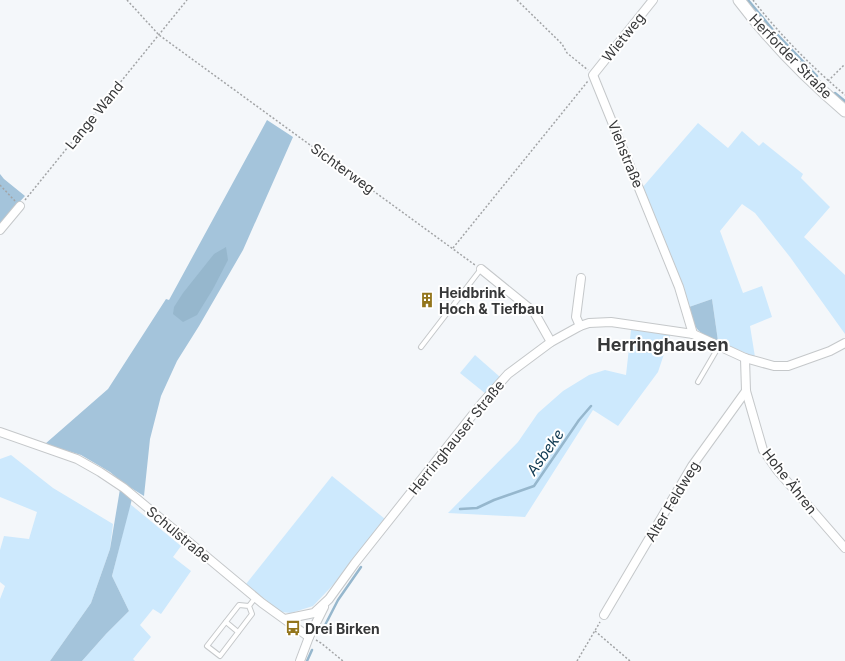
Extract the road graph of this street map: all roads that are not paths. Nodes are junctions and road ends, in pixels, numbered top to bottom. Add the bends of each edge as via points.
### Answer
1 (653, 0) edge
2 (739, 0) edge
3 (593, 75) joint
4 (845, 111) edge
5 (20, 206) road end
6 (0, 230) edge
7 (481, 269) joint
8 (581, 278) dead end
9 (580, 326) junction
10 (693, 334) junction
11 (551, 342) junction
12 (845, 343) edge
13 (719, 346) junction
14 (421, 347) dead end
15 (745, 358) junction
16 (698, 382) dead end
17 (746, 391) junction
18 (0, 432) edge
19 (845, 548) edge
20 (256, 598) junction
21 (329, 599) junction
22 (249, 606) junction
23 (604, 615) road end
24 (285, 619) junction
25 (226, 622) junction
26 (238, 632) junction
27 (309, 637) junction
28 (300, 661) edge

1 - 3 street, Wietweg
2 - 4 main road, Herforder Straße via 807,77
3 - 10 street, Viehstraße via 679,287
5 - 6 street
7 - 11 street via 534,312
7 - 14 lane
8 - 9 street via 576,317
9 - 10 street, Herringhauser Straße via 611,322
9 - 11 street, Herringhauser Straße
10 - 13 street, Herringhauser Straße
11 - 21 street, Herringhauser Straße via 508,374 482,403 355,562
12 - 15 street, Herringhauser Straße via 788,366 774,366
13 - 15 street, Herringhauser Straße
13 - 16 lane
15 - 17 street, Hohe Ähren
17 - 19 street, Hohe Ähren via 763,450 777,470
17 - 23 street, Alter Feldweg via 692,466
18 - 20 street, Schulstraße via 76,459 100,472 124,488
20 - 22 lane
20 - 24 street, Schulstraße
21 - 24 street, Herringhauser Straße via 314,613
21 - 27 street, Herringhauser Straße
22 - 25 lane via 240,605
22 - 26 lane via 252,614
24 - 27 street, Schulstraße
25 - 26 lane
25 - 26 lane via 207,646 220,656
27 - 28 street, Herringhauser Straße

